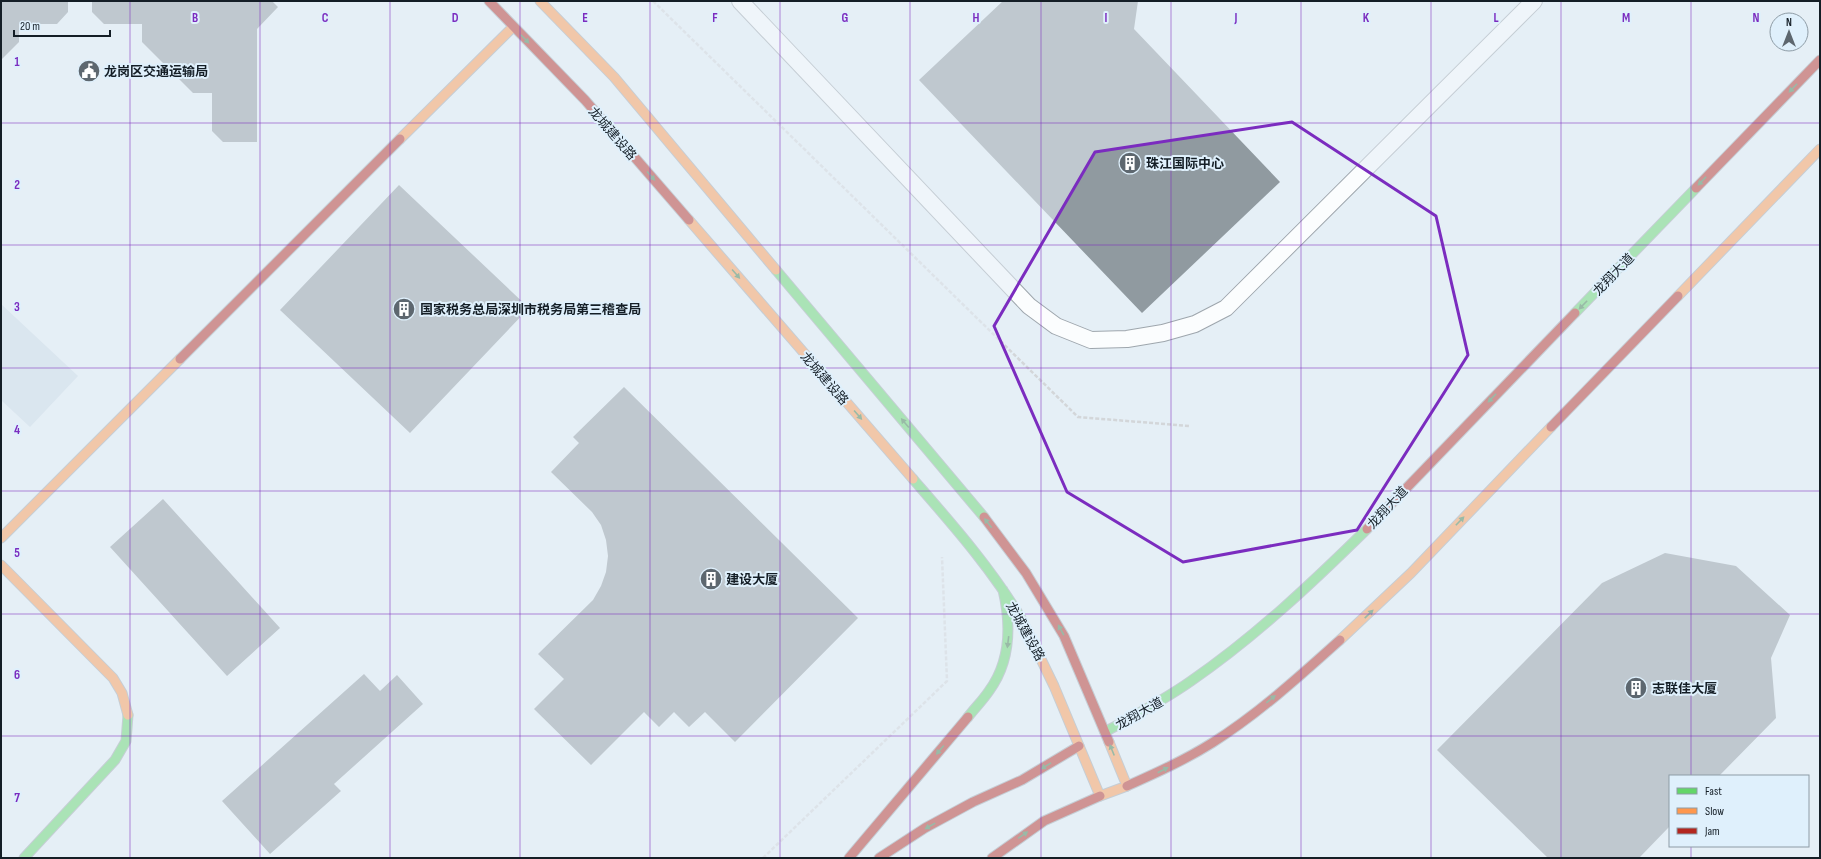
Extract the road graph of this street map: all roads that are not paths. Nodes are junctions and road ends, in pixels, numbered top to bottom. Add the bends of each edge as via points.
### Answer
1 (488, 1) edge
2 (540, 1) edge
3 (740, 1) edge
4 (1534, 1) edge
5 (513, 27) junction
6 (1820, 60) edge
7 (1820, 149) edge
8 (1, 538) edge
9 (1, 565) edge
10 (1003, 590) junction
11 (1102, 734) junction
12 (1082, 745) junction
13 (1127, 786) junction
14 (1100, 796) junction
15 (24, 858) edge
16 (849, 858) edge
17 (879, 858) edge
18 (992, 858) edge

1 - 5 main road, 龙城建设路
11 -> 2 main road via 1067,643 1046,604 986,520 614,78
3 - 4 lane via 1029,306 1056,326 1091,340 1128,339 1163,333 1195,324 1226,308
5 - 8 main road
5 -> 10 main road, 龙城建设路 via 585,100 959,532
6 -> 11 main road, 龙翔大道 via 1367,529 1314,580 1204,673
13 -> 7 main road via 1201,750 1241,723 1357,625 1411,573
9 - 15 main road via 113,678 122,691 128,707 126,743 113,762
10 - 12 main road, 龙城建设路 via 1039,652
10 -> 16 main road via 1010,624 1006,653 999,675 990,690
13 -> 11 main road
12 - 14 main road, 龙城建设路
12 -> 17 main road via 1022,780 973,802 925,828
13 - 14 main road
18 -> 14 main road via 1044,821

